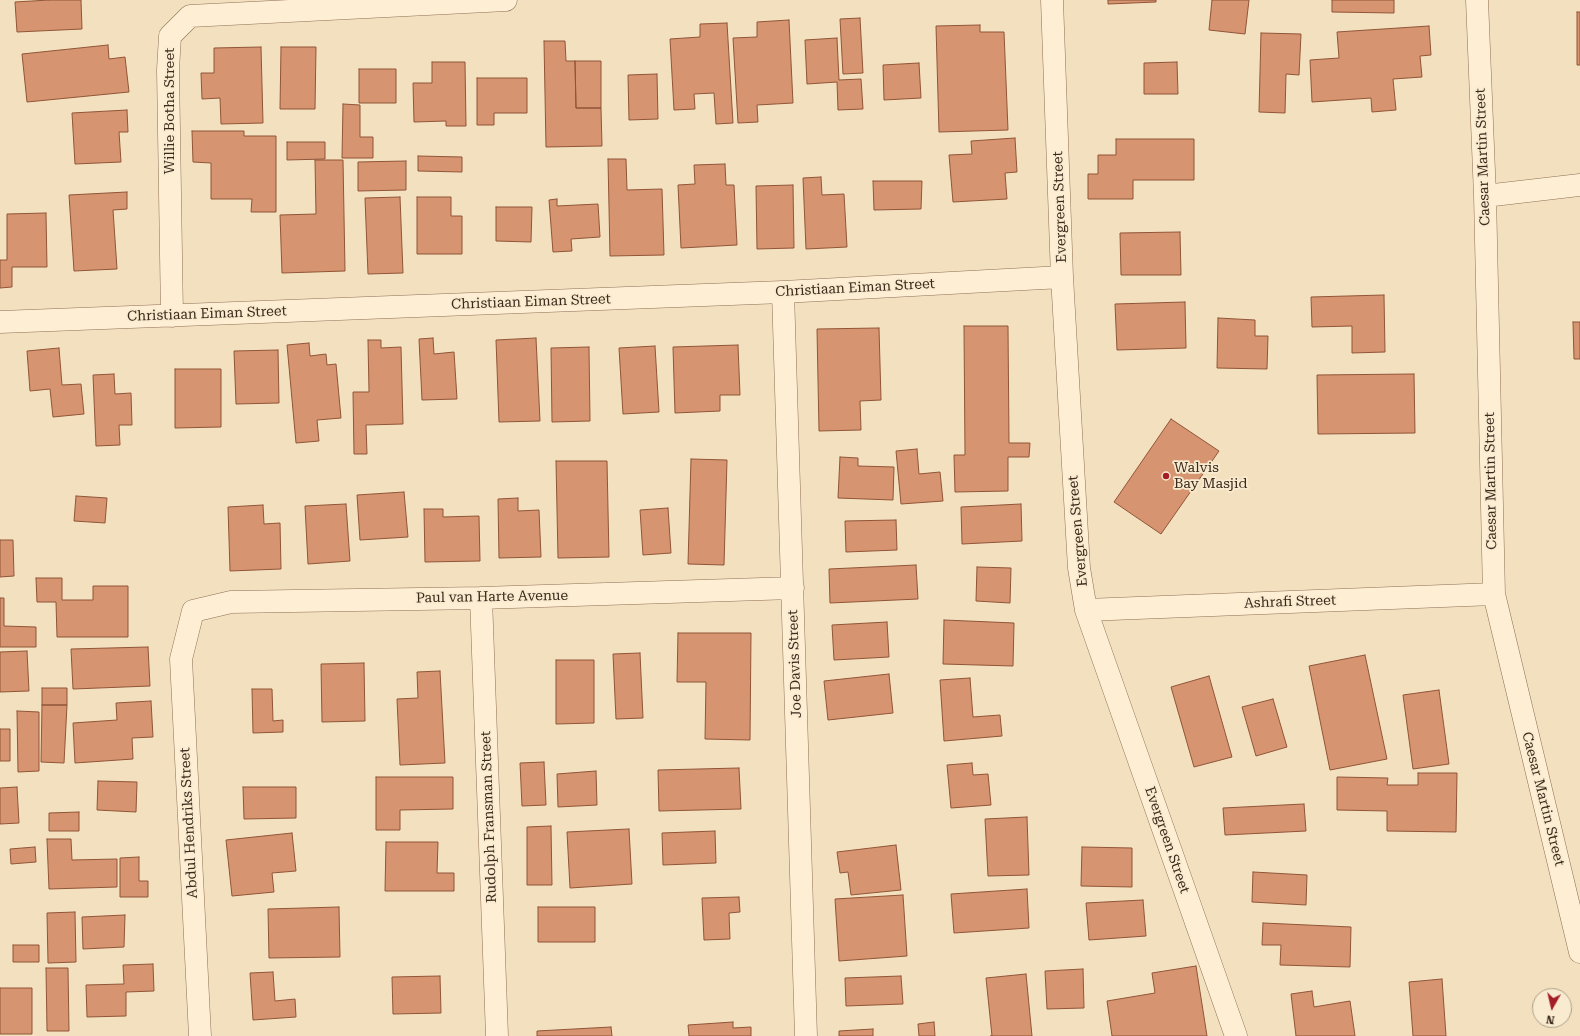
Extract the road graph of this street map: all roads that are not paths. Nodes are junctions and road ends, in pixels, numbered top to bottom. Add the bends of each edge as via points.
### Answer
1 (506, 0) edge
2 (1052, 0) edge
3 (1477, 0) edge
4 (1580, 185) edge
5 (1485, 196) junction
6 (1062, 277) junction
7 (783, 292) junction
8 (172, 316) junction
9 (0, 322) edge
10 (793, 588) junction
11 (1494, 594) junction
12 (480, 598) junction
13 (1086, 610) junction
14 (193, 611) joint
15 (1580, 952) edge
16 (200, 1036) edge
17 (497, 1036) edge
18 (806, 1036) edge
19 (1236, 1036) edge

1 - 8 street, Willie Botha Street via 190,16 170,36 168,70
2 - 6 street, Evergreen Street
3 - 5 street, Caesar Martin Street
4 - 5 street
5 - 11 street, Caesar Martin Street
6 - 7 street, Christiaan Eiman Street
6 - 13 street, Evergreen Street via 1079,568
7 - 8 street, Christiaan Eiman Street
7 - 10 street, Joe Davis Street
8 - 9 street, Christiaan Eiman Street
10 - 12 street, Paul van Harte Avenue
10 - 18 street, Joe Davis Street
11 - 13 street, Ashrafi Street
11 - 15 street, Caesar Martin Street
12 - 14 street, Paul van Harte Avenue via 231,602
12 - 17 street, Rudolph Fransman Street
13 - 19 street, Evergreen Street
14 - 16 street, Abdul Hendriks Street via 180,659

